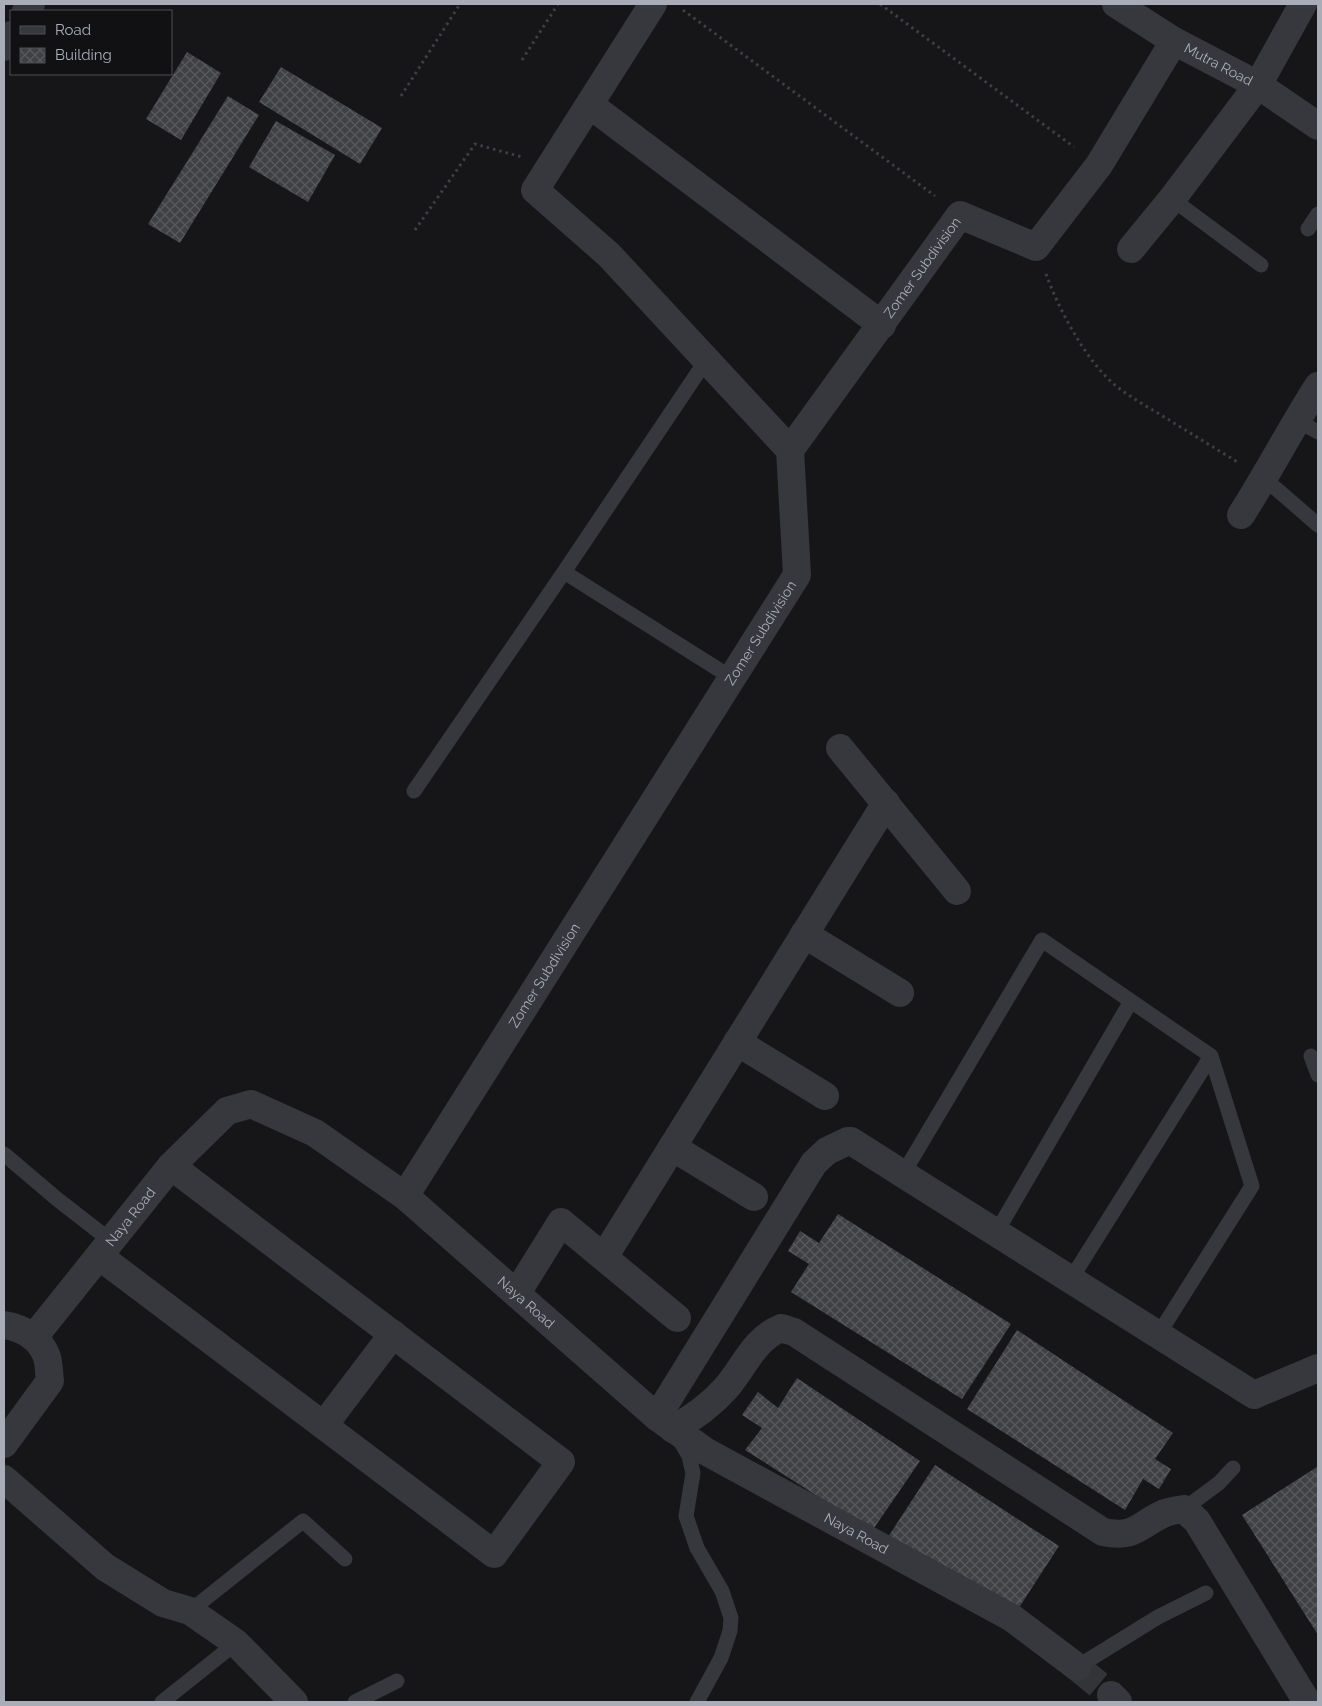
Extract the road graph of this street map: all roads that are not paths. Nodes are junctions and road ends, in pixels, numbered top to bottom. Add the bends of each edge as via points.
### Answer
1 (653, 4) edge
2 (1116, 4) edge
3 (1303, 4) edge
4 (1174, 41) junction
5 (1258, 85) junction
6 (590, 105) junction
7 (1318, 126) edge
8 (1172, 199) junction
9 (1318, 214) edge
10 (1308, 229) dead end
11 (1131, 249) dead end
12 (1261, 265) dead end
13 (882, 324) junction
14 (707, 359) junction
15 (1318, 386) edge
16 (1307, 426) edge
17 (790, 450) junction
18 (1265, 479) junction
19 (1241, 515) dead end
20 (1318, 525) edge
21 (564, 572) junction
22 (732, 678) junction
23 (840, 748) dead end
24 (414, 791) dead end
25 (886, 803) junction
26 (957, 891) dead end
27 (804, 934) junction
28 (900, 993) dead end
29 (1131, 1001) junction
30 (737, 1042) junction
31 (1211, 1056) junction
32 (1311, 1056) dead end
33 (1318, 1075) edge
34 (825, 1096) dead end
35 (672, 1147) junction
36 (4, 1154) edge
37 (171, 1166) junction
38 (904, 1174) junction
39 (405, 1196) junction
40 (754, 1197) dead end
41 (996, 1232) junction
42 (105, 1248) junction
43 (604, 1257) junction
44 (1071, 1279) junction
45 (517, 1294) junction
46 (677, 1318) dead end
47 (4, 1325) edge
48 (393, 1334) junction
49 (1158, 1335) junction
50 (34, 1337) junction
51 (1318, 1368) edge
52 (665, 1423) junction
53 (324, 1425) junction
54 (4, 1444) edge
55 (1233, 1468) dead end
56 (4, 1479) edge
57 (1184, 1509) junction
58 (345, 1559) dead end
59 (1206, 1592) dead end
60 (190, 1610) junction
61 (236, 1643) junction
62 (1077, 1667) joint
63 (397, 1681) dead end
64 (162, 1702) edge
65 (294, 1702) edge
66 (355, 1702) edge
67 (697, 1702) edge
68 (1307, 1702) edge

1 - 6 street
2 - 4 street, Mutra Road
3 - 5 street
4 - 5 street, Mutra Road
4 - 13 street, Zomer Subdivision via 1099,165 1036,247 960,215
5 - 7 street, Mutra Road
5 - 8 street
6 - 13 street
6 - 14 street via 535,190 609,255
8 - 11 street
8 - 12 lane
9 - 10 lane
13 - 17 street, Zomer Subdivision
14 - 17 street
14 - 21 lane
15 - 16 street
16 - 18 street
17 - 22 street, Zomer Subdivision via 797,575
18 - 19 street
18 - 20 lane
21 - 22 lane
21 - 24 lane
22 - 39 street, Zomer Subdivision
23 - 25 street
25 - 26 street
25 - 27 street
27 - 28 street
27 - 30 street
29 - 31 lane
29 - 38 lane via 1042,940
29 - 41 lane
30 - 34 street
30 - 35 street
31 - 44 lane
31 - 49 lane via 1252,1186
32 - 33 lane
35 - 40 street
35 - 43 street
36 - 42 lane via 57,1199
37 - 39 street, Naya Road via 227,1110 250,1104 316,1133
37 - 42 street, Naya Road
37 - 48 street
38 - 41 street
38 - 52 street via 851,1141 835,1146 818,1158
39 - 45 street, Naya Road
41 - 44 street
42 - 50 street, Naya Road
42 - 53 street
43 - 45 street via 561,1222
43 - 46 street
44 - 49 street
45 - 52 street, Naya Road
47 - 50 street
48 - 53 street
48 - 53 street via 561,1462 494,1554
49 - 51 street via 1254,1395
50 - 54 street via 46,1357 50,1381
52 - 57 street via 691,1419 711,1404 759,1341 781,1328 794,1332 1103,1532 1124,1534 1165,1513
52 - 62 street, Naya Road via 705,1451 1012,1618
52 - 67 lane via 689,1456 693,1473 686,1516 697,1548 722,1591 731,1618 721,1658
55 - 57 lane via 1219,1483
56 - 60 street via 105,1567 162,1603
57 - 68 street via 1198,1521
58 - 60 lane via 303,1521
59 - 62 lane
60 - 61 street
61 - 64 lane
61 - 65 street
63 - 66 lane

